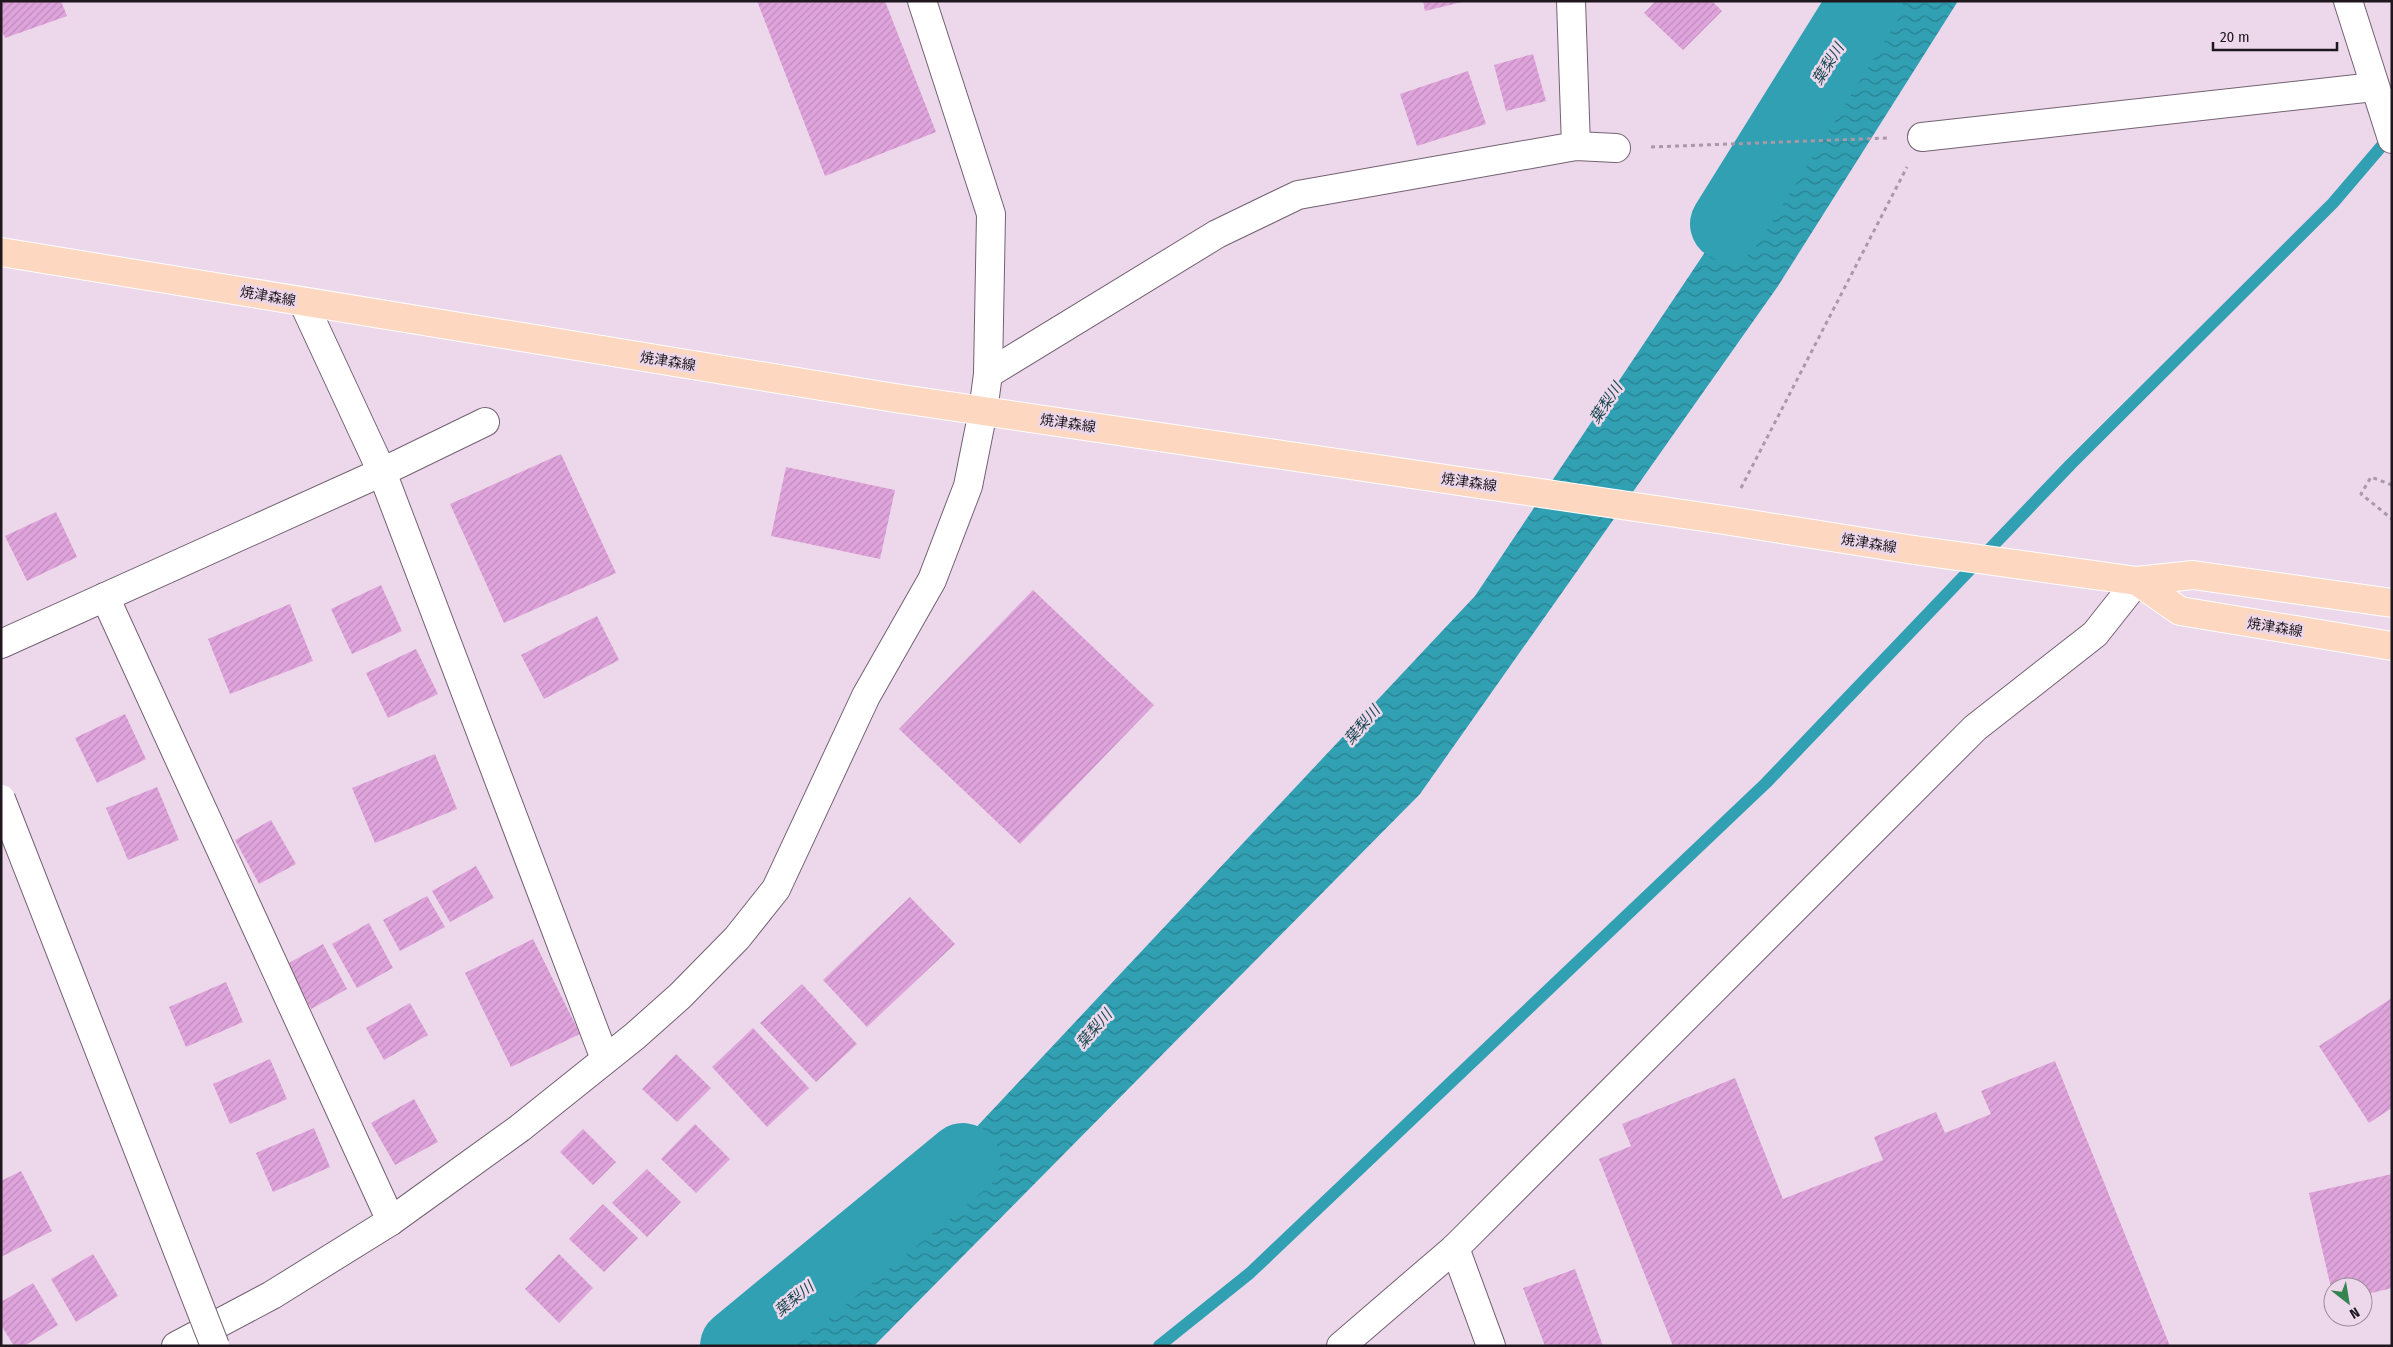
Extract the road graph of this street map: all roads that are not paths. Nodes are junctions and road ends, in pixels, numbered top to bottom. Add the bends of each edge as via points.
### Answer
1 (1570, 1) edge
2 (2348, 1) edge
3 (929, 3) edge
4 (2378, 99) junction
5 (1922, 137) road end
6 (2392, 139) edge
7 (1576, 146) junction
8 (1616, 148) road end
9 (1, 252) edge
10 (302, 302) junction
11 (988, 374) junction
12 (983, 410) junction
13 (485, 422) dead end
14 (382, 472) junction
15 (2137, 581) junction
16 (105, 597) junction
17 (2392, 604) edge
18 (1, 644) edge
19 (2392, 646) edge
20 (1, 799) edge
21 (605, 1059) junction
22 (390, 1221) junction
23 (1455, 1248) junction
24 (176, 1346) edge
25 (215, 1346) edge
26 (1341, 1346) edge
27 (1491, 1346) edge

1 - 7 street
2 - 4 street
3 - 11 street via 991,214
4 - 5 street
4 - 6 street
7 - 8 street
7 - 11 street via 1298,195 1217,234
9 - 10 main road, 焼津森線
10 - 12 main road, 焼津森線
10 - 14 street
11 - 12 street
12 - 15 main road, 焼津森線
12 - 21 street via 968,486 932,580 866,696 776,889 737,938 680,996
13 - 14 street
14 - 16 street
14 - 21 street
15 - 17 main road, 焼津森線 via 2193,575
15 - 19 main road, 焼津森線 via 2180,611
15 - 23 street via 2095,634 1976,728
16 - 18 street
16 - 22 street
20 - 25 street, bridge
21 - 22 street via 520,1128
22 - 24 street via 272,1295
23 - 26 street
23 - 27 street

